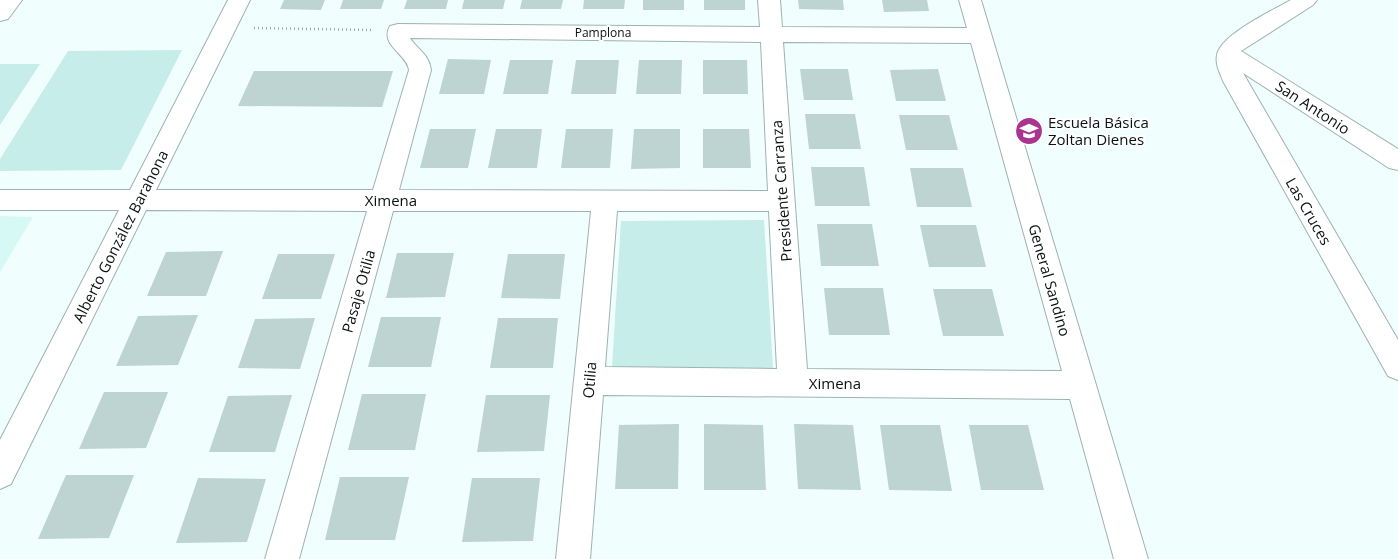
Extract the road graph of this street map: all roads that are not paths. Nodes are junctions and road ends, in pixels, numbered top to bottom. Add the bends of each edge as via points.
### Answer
1 (11, 0) edge
2 (239, 0) edge
3 (769, 0) edge
4 (970, 0) edge
5 (1306, 0) edge
6 (0, 14) edge
7 (398, 31) joint
8 (771, 34) junction
9 (980, 36) junction
10 (1228, 52) junction
11 (1398, 162) edge
12 (0, 200) edge
13 (138, 200) junction
14 (384, 200) junction
15 (605, 201) junction
16 (781, 201) junction
17 (1398, 368) edge
18 (589, 381) junction
19 (793, 383) junction
20 (1080, 385) junction
21 (0, 472) edge
22 (282, 559) edge
23 (573, 559) edge
24 (1131, 559) edge

1 - 6 street
2 - 13 street, Alberto González Barahona
3 - 8 street, Presidente Carranza
4 - 9 street, General Sandino
5 - 10 street via 1232,46
7 - 8 street, Pamplona
7 - 14 street, Pasaje Otilia via 400,44 416,57 420,70
8 - 9 street, Pamplona
8 - 16 street, Presidente Carranza
9 - 20 street, General Sandino
10 - 11 street, San Antonio
10 - 17 street, Las Cruces via 1234,81
12 - 13 street, Ximena
13 - 14 street, Ximena
13 - 21 street, Alberto González Barahona
14 - 15 street, Ximena
14 - 22 street, Pasaje Otilia
15 - 16 street, Ximena
15 - 18 street, Otilia
16 - 19 street, Presidente Carranza
18 - 19 street, Ximena
18 - 23 street, Otilia
19 - 20 street, Ximena
20 - 24 street, General Sandino

